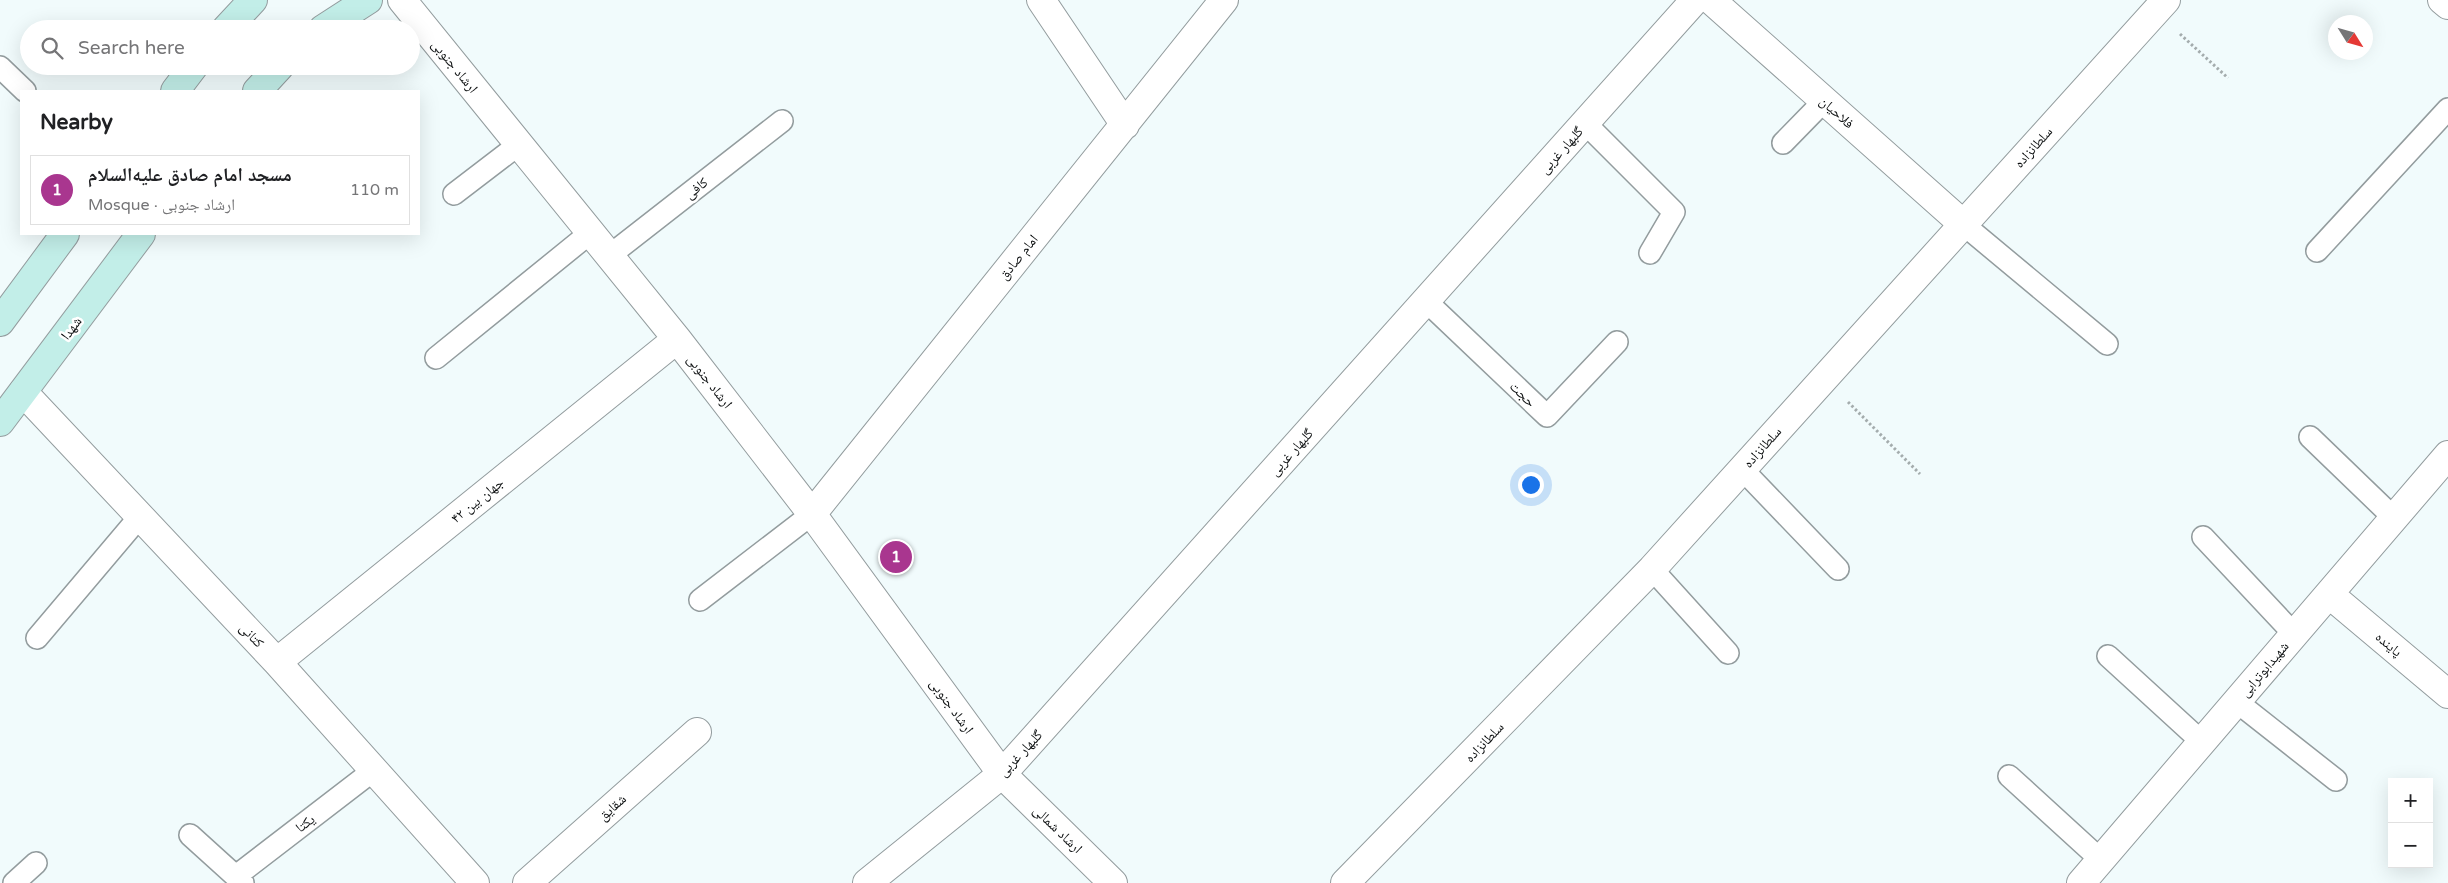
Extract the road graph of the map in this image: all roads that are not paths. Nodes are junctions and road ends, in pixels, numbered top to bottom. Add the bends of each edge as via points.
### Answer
1 (253, 0) edge
2 (368, 0) edge
3 (402, 0) edge
4 (1041, 0) edge
5 (1224, 0) edge
6 (1695, 0) edge
7 (1711, 0) edge
8 (2442, 0) edge
9 (2448, 5) edge
10 (2160, 6) edge
11 (234, 20) edge
12 (337, 20) edge
13 (418, 20) edge
14 (420, 22) edge
15 (0, 66) edge
16 (187, 75) edge
17 (272, 75) edge
18 (24, 90) edge
19 (176, 90) edge
20 (258, 90) edge
21 (1824, 101) junction
22 (2448, 109) edge
23 (782, 121) dead end
24 (1585, 123) junction
25 (1124, 125) junction
26 (1783, 143) dead end
27 (518, 145) junction
28 (454, 194) dead end
29 (1963, 224) junction
30 (590, 233) junction
31 (64, 235) edge
32 (140, 235) edge
33 (2317, 251) dead end
34 (1650, 253) dead end
35 (609, 256) junction
36 (1426, 301) junction
37 (0, 322) edge
38 (677, 339) junction
39 (1617, 342) dead end
40 (2107, 344) dead end
41 (436, 358) dead end
42 (23, 392) junction
43 (0, 422) edge
44 (2310, 437) dead end
45 (2448, 455) edge
46 (1742, 469) junction
47 (812, 514) junction
48 (141, 515) junction
49 (2394, 518) junction
50 (2203, 537) dead end
51 (1652, 569) junction
52 (1838, 569) dead end
53 (2329, 594) junction
54 (700, 600) dead end
55 (2294, 634) junction
56 (37, 638) dead end
57 (1728, 653) dead end
58 (2108, 656) dead end
59 (276, 662) junction
60 (2448, 694) edge
61 (2237, 702) junction
62 (697, 732) dead end
63 (2202, 742) junction
64 (374, 770) junction
65 (1002, 774) junction
66 (2008, 776) dead end
67 (2336, 780) dead end
68 (190, 835) dead end
69 (2101, 860) junction
70 (36, 864) dead end
71 (240, 880) edge
72 (14, 883) edge
73 (475, 883) edge
74 (527, 883) edge
75 (867, 883) edge
76 (1113, 883) edge
77 (1345, 883) edge
78 (2080, 883) edge

1 - 11 main road
2 - 12 main road
3 - 13 street, ارشاد جنوبی
4 - 25 street
5 - 25 street, امام صادق
6 - 24 street, گلبهار غربی
7 - 21 street, فلاحیان
8 - 9 street
10 - 29 street, سلطانزاده
14 - 27 street, ارشاد جنوبی
15 - 18 lane
16 - 19 main road
17 - 20 main road
21 - 26 lane
21 - 29 street, فلاحیان
22 - 33 lane
23 - 35 lane, کافی
24 - 34 lane via 1674,212
24 - 36 street, گلبهار غربی
25 - 47 street, امام صادق
27 - 28 lane
27 - 30 street, ارشاد جنوبی
29 - 40 lane
29 - 46 street, سلطانزاده
30 - 35 street, ارشاد جنوبی
30 - 41 lane
31 - 37 main road
32 - 42 main road, شهدا
35 - 38 street, ارشاد جنوبی
36 - 39 lane, حجت via 1547,416
36 - 65 street, گلبهار غربی
38 - 47 street, ارشاد جنوبی
38 - 59 street, جهان بین ۴۲
42 - 43 main road, شهدا
42 - 48 street, کتانی
44 - 49 lane
45 - 49 street, شهیدابوترابی
46 - 51 street, سلطانزاده
46 - 52 lane
47 - 54 lane
47 - 65 street, ارشاد جنوبی
48 - 56 lane
48 - 59 street, کتانی
49 - 53 street, شهیدابوترابی
50 - 55 lane
51 - 57 lane
51 - 77 street, سلطانزاده
53 - 55 street, شهیدابوترابی
53 - 60 street, پاینده
55 - 61 street, شهیدابوترابی
58 - 63 lane
59 - 64 street, کتانی
61 - 63 street, شهیدابوترابی
61 - 67 lane
62 - 74 street, شقایق
63 - 69 street, شهیدابوترابی
64 - 71 lane, یکتا
64 - 73 street, کتانی
65 - 75 street, گلبهار غربی
65 - 76 street, ارشاد شمالی
66 - 69 lane
68 - 71 lane
69 - 78 street, شهیدابوترابی
70 - 72 lane

